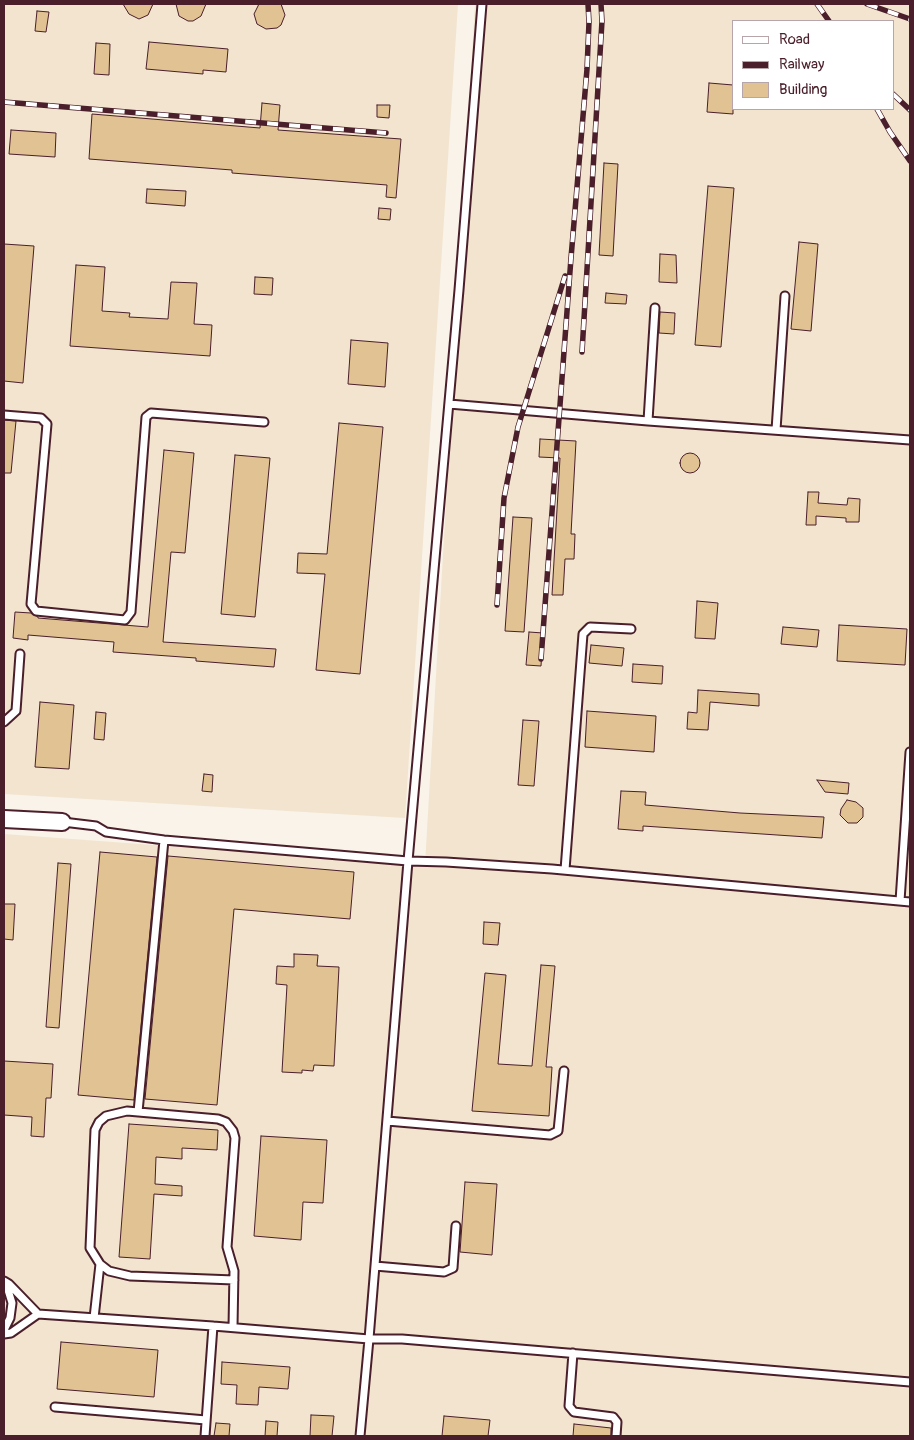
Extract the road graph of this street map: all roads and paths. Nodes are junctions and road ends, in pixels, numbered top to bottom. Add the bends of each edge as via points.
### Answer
1 (482, 4) edge
2 (785, 296) dead end
3 (654, 308) dead end
4 (449, 404) junction
5 (4, 415) edge
6 (648, 421) junction
7 (264, 422) dead end
8 (776, 430) junction
9 (910, 440) edge
10 (631, 628) dead end
11 (20, 654) dead end
12 (4, 722) edge
13 (910, 752) edge
14 (4, 819) edge
15 (62, 822) joint
16 (164, 840) junction
17 (408, 861) junction
18 (565, 870) junction
19 (900, 901) junction
20 (910, 902) edge
21 (564, 1071) dead end
22 (138, 1112) junction
23 (387, 1121) junction
24 (456, 1226) dead end
25 (100, 1264) junction
26 (375, 1266) junction
27 (234, 1280) junction
28 (4, 1282) edge
29 (38, 1314) junction
30 (94, 1318) junction
31 (213, 1326) junction
32 (233, 1327) junction
33 (4, 1332) edge
34 (370, 1339) junction
35 (574, 1353) junction
36 (910, 1382) edge
37 (55, 1407) dead end
38 (206, 1420) junction
39 (204, 1436) edge
40 (360, 1436) edge
41 (616, 1436) edge

1 - 4 lane
2 - 8 lane
3 - 6 lane
4 - 6 lane
4 - 17 lane
5 - 7 lane via 41,418 47,424 31,604 36,611 125,620 131,612 146,417 151,413
6 - 8 lane
8 - 9 lane
10 - 18 lane via 590,628 583,634
11 - 12 lane via 16,711
13 - 19 lane
14 - 15 street
15 - 16 lane
16 - 17 lane
16 - 22 lane
17 - 18 lane
17 - 23 lane
18 - 19 lane
19 - 20 lane
21 - 23 lane via 558,1131 550,1135
22 - 25 lane via 106,1116 95,1130 90,1248
22 - 27 lane via 218,1119 226,1122 233,1131 227,1246
23 - 26 lane
24 - 26 lane via 453,1268 444,1272
25 - 27 lane via 109,1271 130,1276
25 - 30 lane
26 - 34 lane
27 - 32 lane
28 - 29 lane
28 - 33 lane via 12,1303
29 - 30 lane
29 - 33 lane via 10,1333
30 - 31 lane
31 - 32 lane
31 - 38 lane
32 - 34 lane
34 - 35 lane
34 - 40 lane
35 - 36 lane
35 - 41 lane via 569,1406 574,1412 613,1417 617,1422
37 - 38 lane
38 - 39 lane

